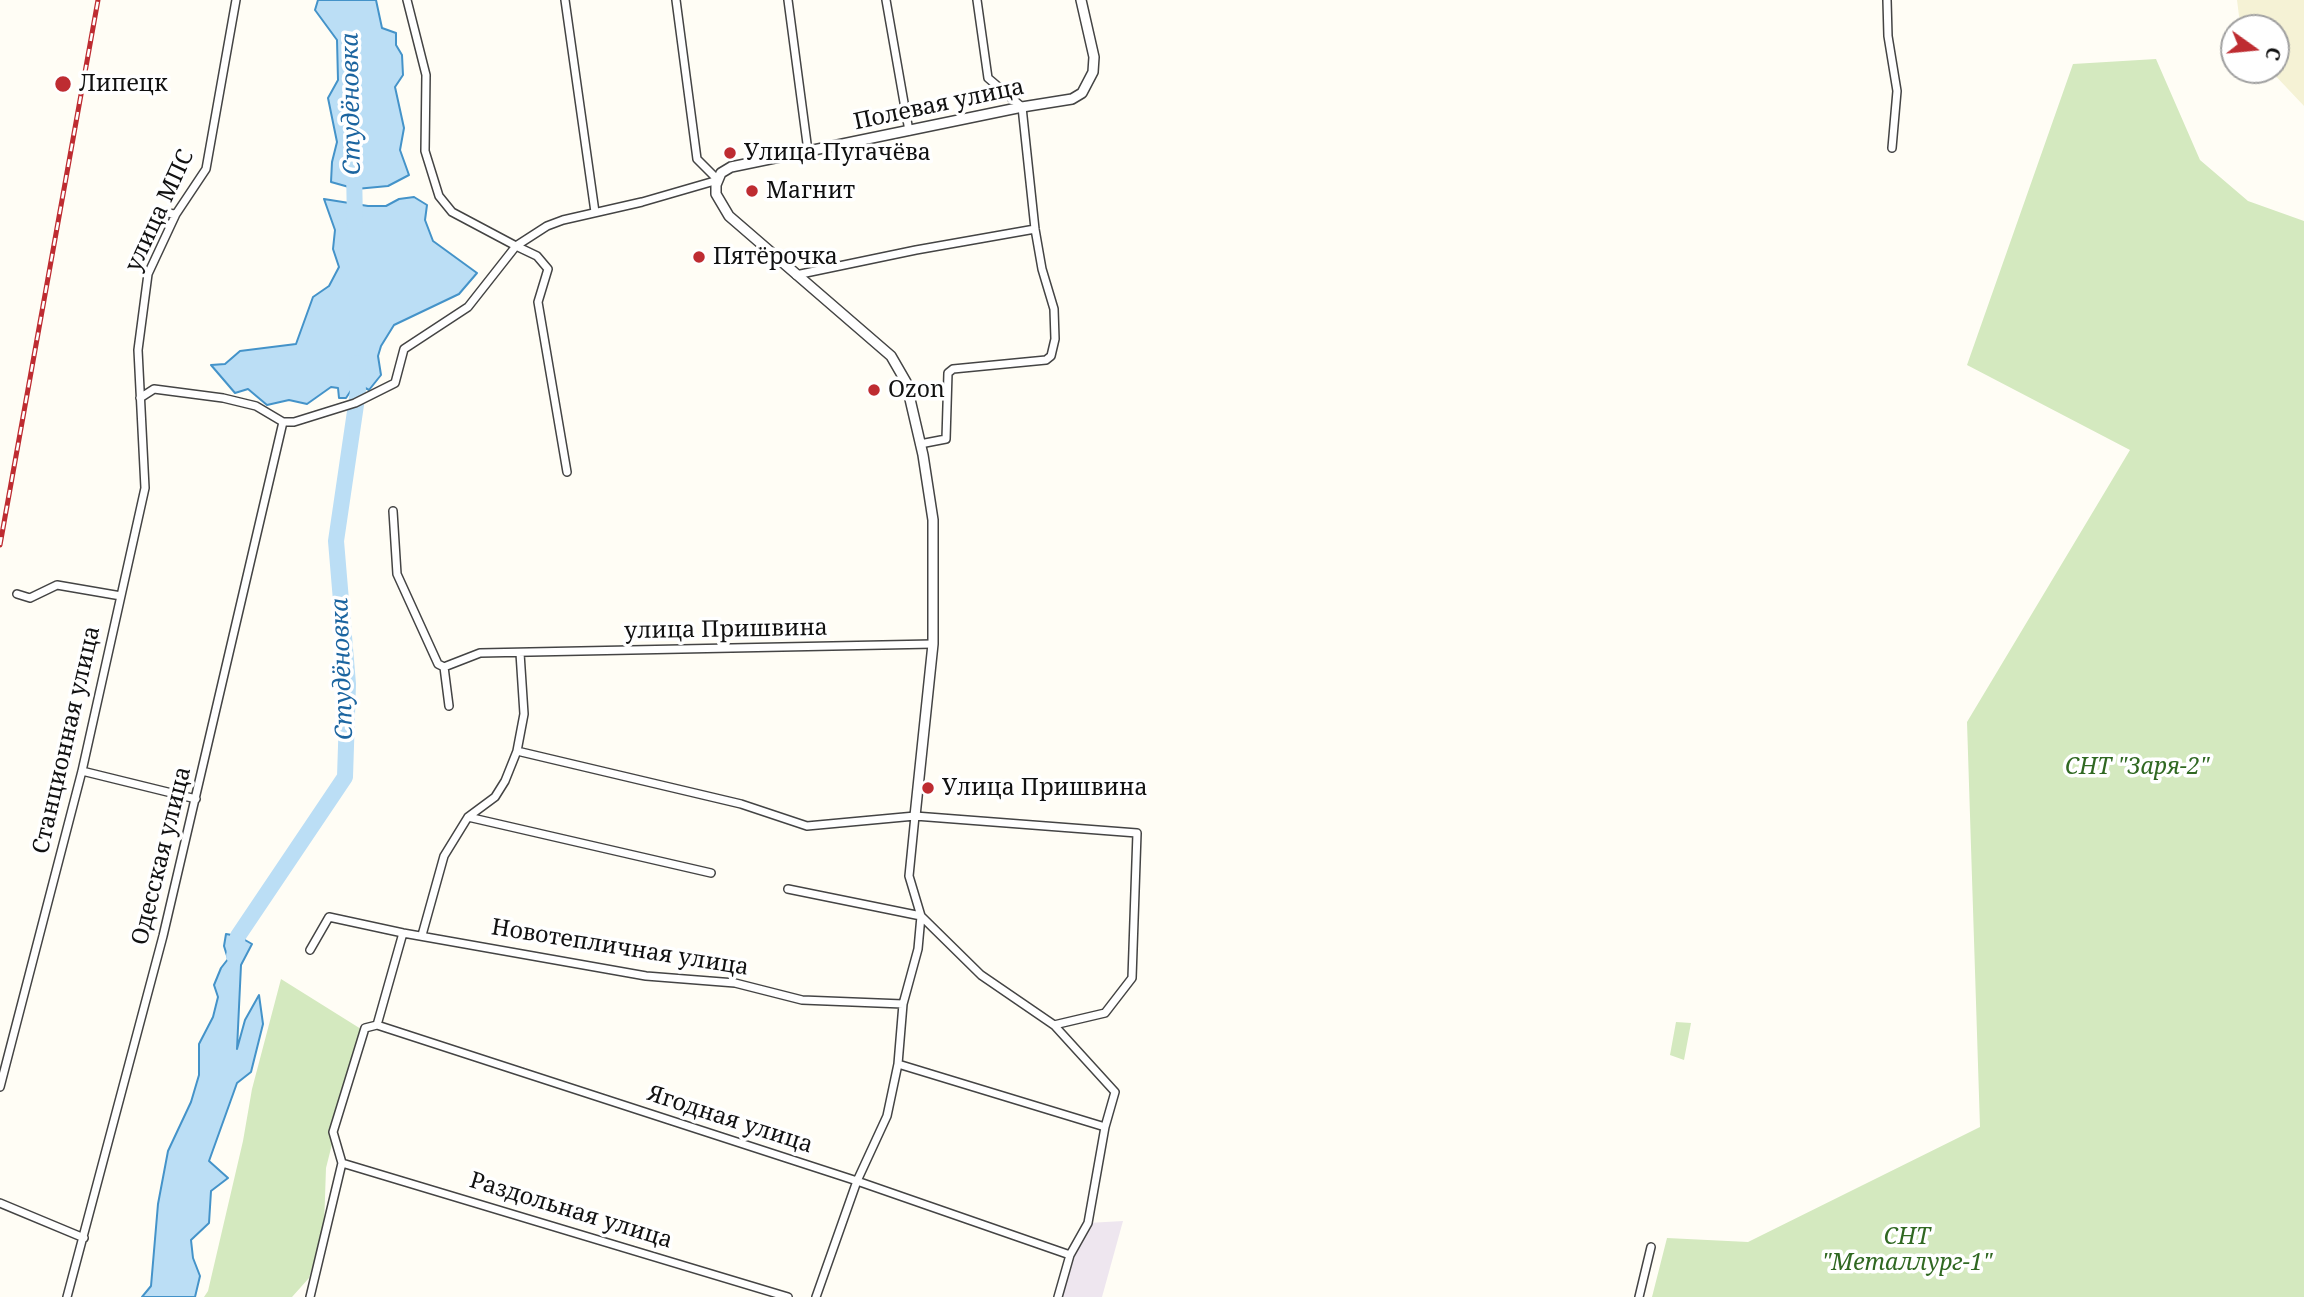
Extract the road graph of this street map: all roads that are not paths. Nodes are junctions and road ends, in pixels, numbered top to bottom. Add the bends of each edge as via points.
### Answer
1 (236, 0) edge
2 (407, 0) edge
3 (565, 0) edge
4 (676, 0) edge
5 (788, 0) edge
6 (886, 0) edge
7 (977, 0) edge
8 (1081, 0) edge
9 (1887, 0) edge
10 (1022, 107) junction
11 (909, 131) junction
12 (1892, 148) dead end
13 (808, 151) junction
14 (718, 180) junction
15 (156, 212) dead end
16 (595, 212) junction
17 (176, 214) junction
18 (1035, 229) junction
19 (516, 246) junction
20 (796, 275) junction
21 (140, 398) junction
22 (283, 422) junction
23 (920, 444) junction
24 (567, 472) dead end
25 (393, 511) dead end
26 (17, 594) dead end
27 (121, 596) junction
28 (933, 645) junction
29 (520, 653) junction
30 (444, 667) junction
31 (449, 706) dead end
32 (517, 751) junction
33 (82, 771) junction
34 (195, 799) junction
35 (915, 816) junction
36 (468, 817) junction
37 (711, 873) dead end
38 (788, 890) dead end
39 (921, 916) junction
40 (403, 933) junction
41 (422, 935) junction
42 (310, 950) dead end
43 (903, 1004) junction
44 (376, 1025) junction
45 (1054, 1025) junction
46 (898, 1064) junction
47 (0, 1087) edge
48 (1105, 1127) junction
49 (342, 1163) junction
50 (857, 1181) junction
51 (0, 1203) edge
52 (83, 1238) junction
53 (1651, 1247) dead end
54 (1070, 1255) junction
55 (67, 1297) edge
56 (310, 1297) edge
57 (788, 1297) edge
58 (816, 1297) edge
59 (1058, 1297) edge
60 (1639, 1297) edge

1 - 17 street, улица МПС via 206,169
2 - 19 street via 426,75 425,151 439,196 453,212
3 - 16 street
4 - 14 street via 697,159
5 - 13 street
6 - 11 street
7 - 10 street via 988,78
8 - 10 street, Полевая улица via 1094,57 1089,84 1072,99
9 - 12 street via 1898,92
10 - 11 street, Полевая улица
10 - 18 street
11 - 13 street, Полевая улица
13 - 14 street, Полевая улица via 731,167
14 - 16 street, Полевая улица
14 - 20 street via 716,194 729,216
15 - 17 street
16 - 19 street, Полевая улица via 547,226
17 - 21 street, улица МПС via 148,274 138,350
18 - 20 street
18 - 23 street via 1054,309 1051,356 953,369 948,373 946,439
19 - 22 street, Полевая улица via 468,307 404,349 395,383 355,403
19 - 24 street via 537,256 548,269 538,302
20 - 23 street via 891,356 906,382
21 - 22 street via 154,389 223,398 256,406
21 - 27 street, Станционная улица via 145,488
22 - 34 street, Одесская улица
23 - 28 street via 933,520
25 - 30 street via 397,574 438,664
26 - 27 street via 30,598 57,585
27 - 33 street, Станционная улица
28 - 29 street, улица Пришвина
28 - 35 street
29 - 30 street, улица Пришвина via 480,653
29 - 32 street via 524,714
30 - 31 street
32 - 35 street via 741,804 807,826
32 - 36 street via 495,797
33 - 34 street
33 - 47 street, Станционная улица
34 - 52 street, Одесская улица
35 - 39 street via 909,876
35 - 45 street via 1137,833 1132,978 1105,1013
36 - 37 street
36 - 41 street via 443,856
38 - 39 street
39 - 43 street via 918,949
39 - 45 street via 981,975
40 - 41 street, Новотепличная улица
40 - 42 street, Новотепличная улица via 329,917
40 - 44 street
41 - 43 street, Новотепличная улица via 646,976 735,983 802,1000
43 - 46 street
44 - 49 street via 365,1028 333,1132
44 - 50 street, Ягодная улица
45 - 48 street via 1115,1092
46 - 48 street
46 - 50 street via 887,1116
48 - 54 street via 1088,1223
49 - 56 street
49 - 57 street, Раздольная улица
50 - 54 street, Ягодная улица
50 - 58 street
51 - 52 street
52 - 55 street, Одесская улица
53 - 60 street
54 - 59 street

